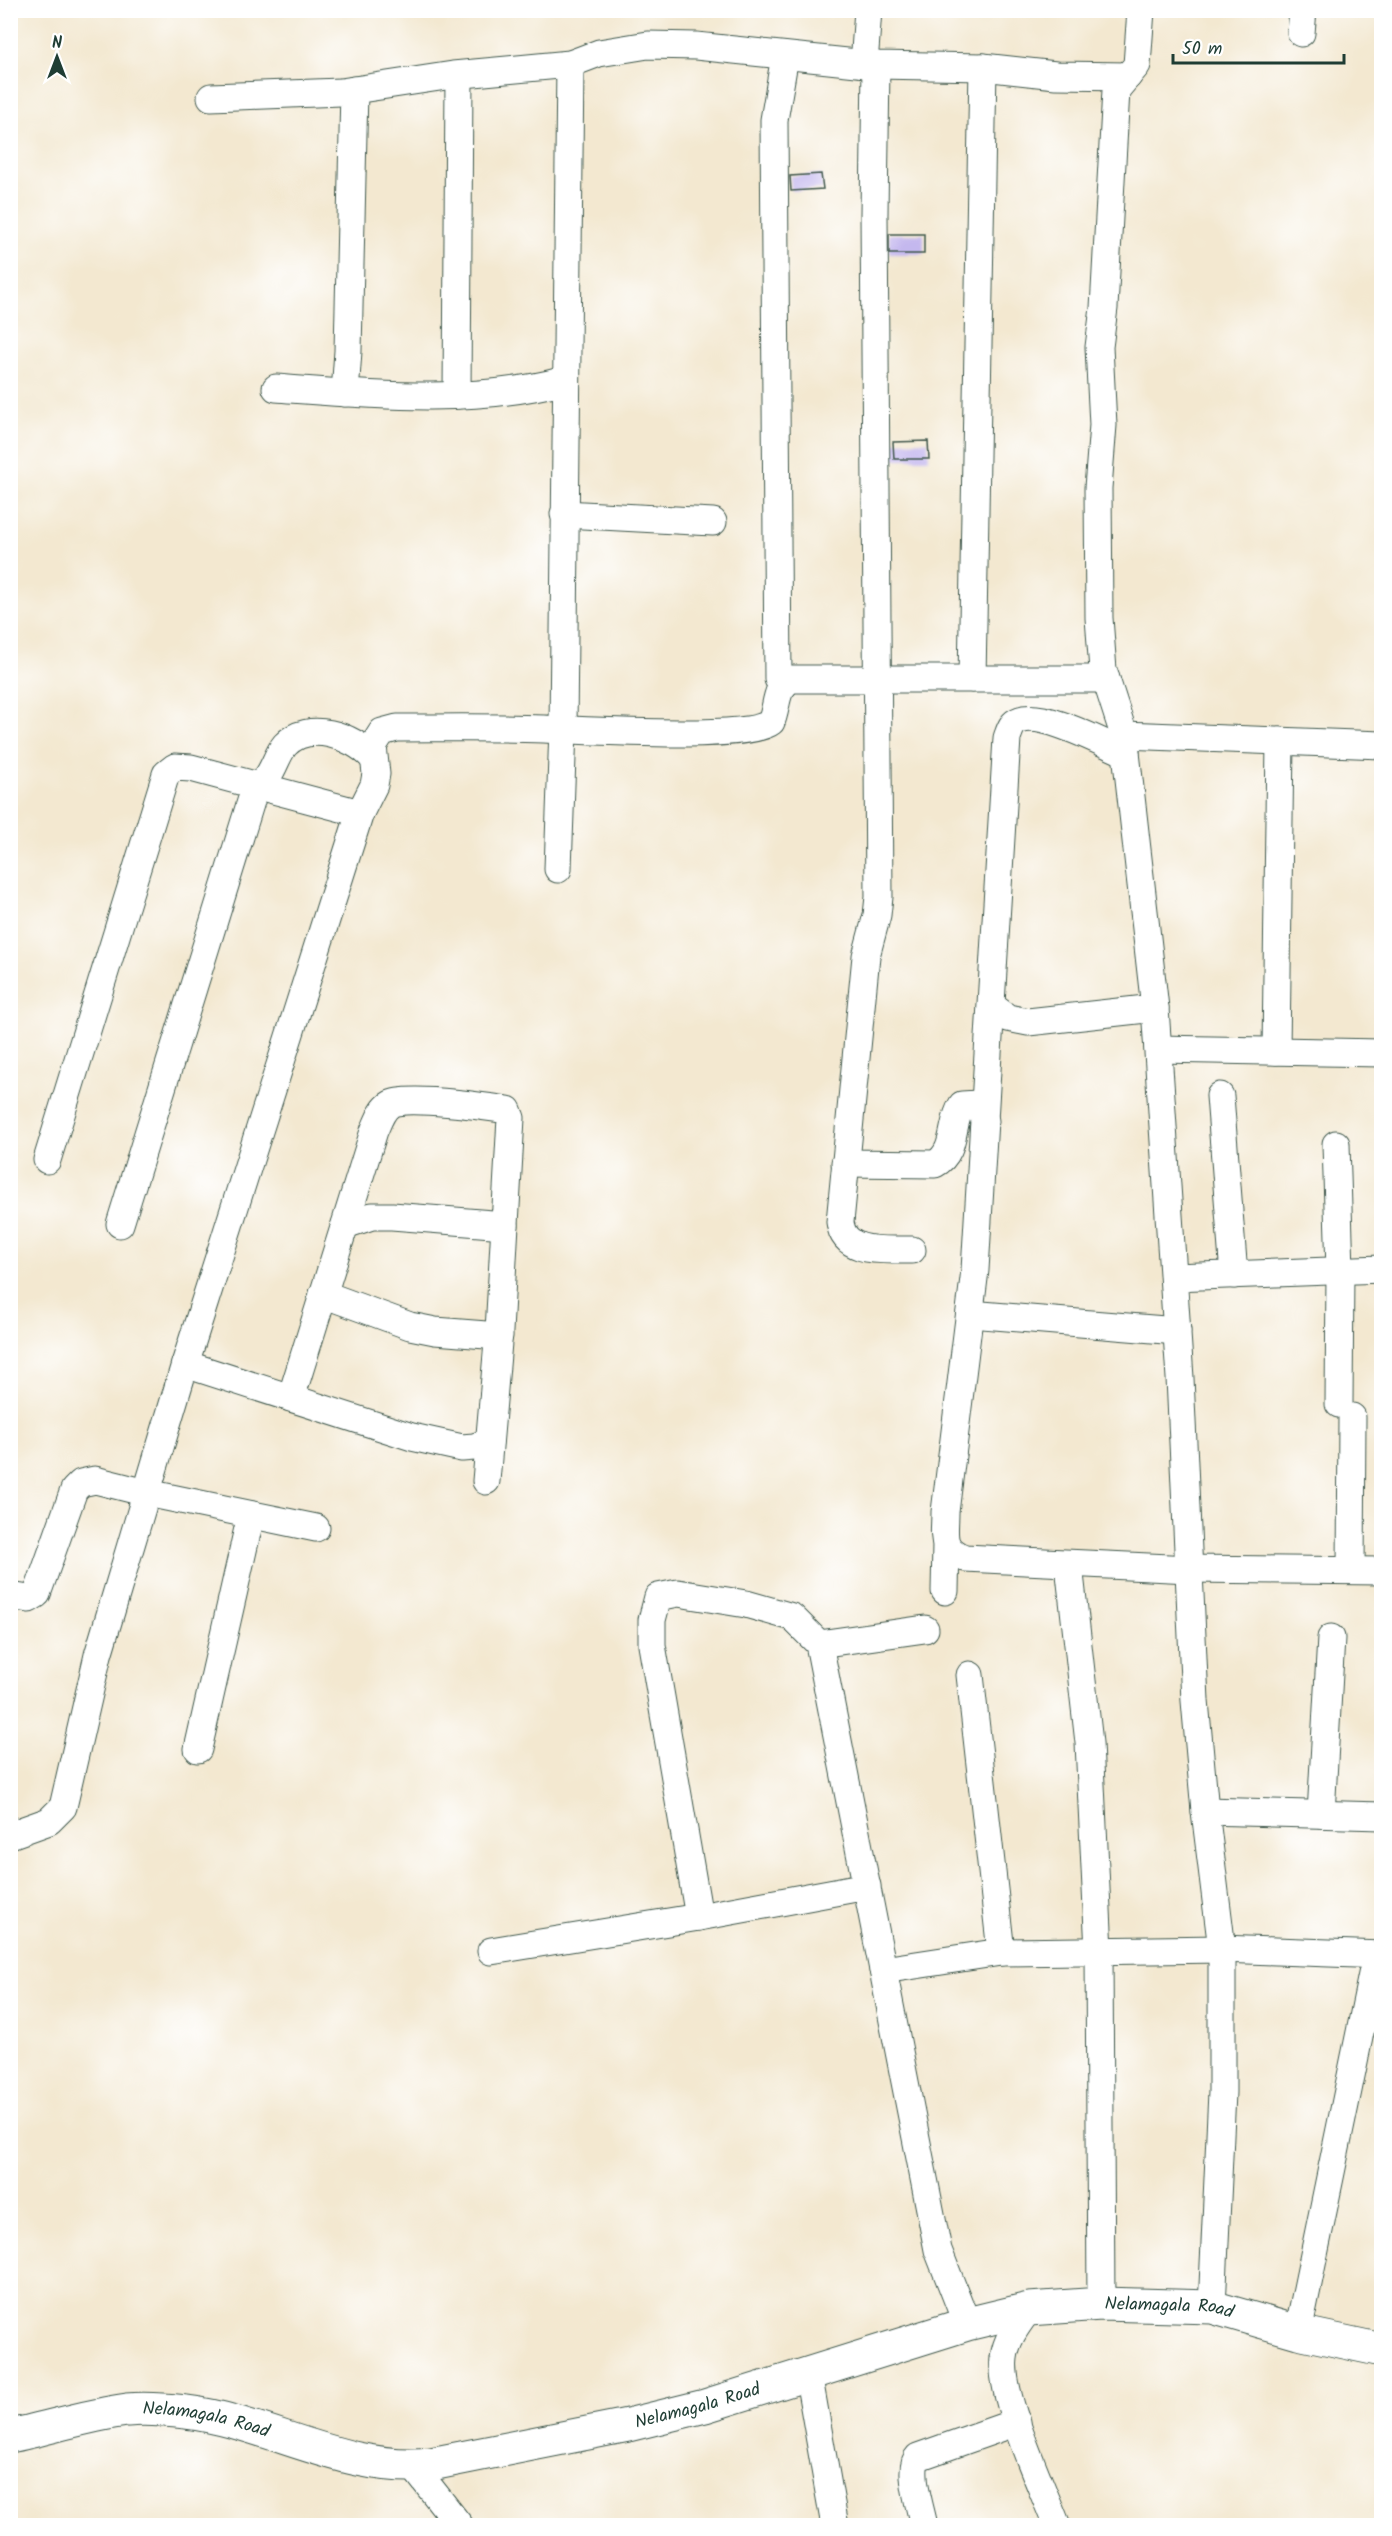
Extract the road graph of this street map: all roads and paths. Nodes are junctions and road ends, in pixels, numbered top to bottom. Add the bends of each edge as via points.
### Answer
1 (868, 10) edge
2 (1141, 10) edge
3 (785, 56) junction
4 (570, 64) junction
5 (870, 65) junction
6 (983, 67) junction
7 (459, 75) junction
8 (1128, 76) junction
9 (354, 90) junction
10 (211, 97) dead end
11 (565, 380) junction
12 (276, 388) dead end
13 (345, 393) junction
14 (457, 395) junction
15 (564, 514) junction
16 (713, 522) dead end
17 (876, 679) junction
18 (972, 679) junction
19 (1106, 679) junction
20 (784, 685) junction
21 (563, 729) junction
22 (1280, 741) junction
23 (1125, 744) junction
24 (1382, 745) edge
25 (372, 757) junction
26 (256, 785) junction
27 (360, 813) junction
28 (558, 869) dead end
29 (992, 1006) junction
30 (1155, 1008) junction
31 (1158, 1049) junction
32 (1276, 1051) junction
33 (1382, 1053) edge
34 (1220, 1096) dead end
35 (985, 1121) junction
36 (1336, 1144) dead end
37 (47, 1160) dead end
38 (845, 1163) junction
39 (120, 1224) dead end
40 (345, 1226) junction
41 (505, 1226) junction
42 (912, 1250) dead end
43 (1382, 1269) edge
44 (1340, 1270) junction
45 (1234, 1275) junction
46 (1174, 1277) junction
47 (323, 1294) junction
48 (970, 1314) junction
49 (1177, 1331) junction
50 (499, 1336) junction
51 (185, 1364) junction
52 (291, 1398) junction
53 (489, 1442) junction
54 (486, 1480) dead end
55 (147, 1493) junction
56 (251, 1515) junction
57 (316, 1528) dead end
58 (946, 1544) junction
59 (1069, 1565) junction
60 (1190, 1569) junction
61 (1351, 1570) junction
62 (1382, 1571) edge
63 (945, 1591) dead end
64 (10, 1596) edge
65 (925, 1629) dead end
66 (1331, 1638) dead end
67 (819, 1644) junction
68 (969, 1675) dead end
69 (198, 1749) dead end
70 (1205, 1810) junction
71 (1321, 1814) junction
72 (1382, 1816) edge
73 (10, 1835) edge
74 (867, 1886) junction
75 (699, 1917) junction
76 (1222, 1949) junction
77 (491, 1951) dead end
78 (1099, 1951) junction
79 (1001, 1952) junction
80 (1379, 1955) edge
81 (883, 1970) junction
82 (1101, 2304) junction
83 (1212, 2307) junction
84 (1029, 2309) junction
85 (967, 2324) junction
86 (1298, 2332) junction
87 (1382, 2350) edge
88 (808, 2373) junction
89 (1017, 2422) junction
90 (10, 2436) edge
91 (413, 2466) junction
92 (460, 2526) edge
93 (835, 2526) edge
94 (924, 2526) edge
95 (1057, 2526) edge

1 - 5 street
2 - 8 street via 1137,65
3 - 4 street via 648,45 599,53
3 - 5 street
3 - 20 street via 774,120 778,679
4 - 7 street
4 - 11 street
5 - 6 street
5 - 17 street
6 - 8 street via 1056,75
6 - 18 street
7 - 9 street
7 - 14 street
8 - 19 street via 1116,90 1099,347 1103,425 1098,488 1099,618
9 - 10 street
9 - 13 street
11 - 14 street via 500,394
11 - 15 street
12 - 13 street
13 - 14 street
15 - 16 street
15 - 21 street
17 - 18 street
17 - 20 street via 792,679
17 - 38 street via 878,906 866,956
18 - 19 street
19 - 23 street
20 - 21 street via 771,722 756,729 674,733
21 - 25 street via 397,728 382,732 373,746
21 - 28 street
22 - 23 street
22 - 24 street
22 - 32 street
23 - 29 street via 1052,722 1026,718 1012,725 1007,738
23 - 30 street
25 - 26 street via 352,740 306,734 287,743 266,780
25 - 27 street via 374,785
26 - 27 street
26 - 37 street via 183,767 175,767 166,774
26 - 39 street
27 - 51 street
29 - 30 street via 1008,1018 1028,1022
29 - 35 street
30 - 31 street
31 - 32 street
31 - 46 street
32 - 33 street
34 - 45 street
35 - 38 street via 978,1104 962,1105 946,1156 935,1164
35 - 48 street
36 - 44 street
38 - 42 street via 840,1222 845,1239 858,1247
40 - 41 street via 372,1216
40 - 41 street via 378,1120 391,1104 416,1101 510,1112
40 - 47 street
41 - 50 street
43 - 44 street
44 - 45 street
44 - 61 street
45 - 46 street
46 - 49 street
47 - 50 street via 410,1326
47 - 52 street
48 - 49 street
48 - 58 street via 945,1512
49 - 60 street
50 - 53 street
51 - 52 street
51 - 55 street
52 - 53 street via 445,1445 474,1447
53 - 54 street
55 - 56 street
55 - 64 street via 95,1480 81,1483 74,1490 37,1594 29,1599
55 - 73 street via 98,1655 63,1807 49,1821
56 - 57 street
56 - 69 street
58 - 59 street via 953,1554 965,1558
58 - 63 street
59 - 60 street
59 - 78 street via 1089,1743
60 - 61 street
60 - 70 street via 1195,1701
61 - 62 street
65 - 67 street
66 - 71 street
67 - 74 street
67 - 75 street via 792,1617 746,1604 678,1593 658,1598 652,1620 652,1645
68 - 79 street
70 - 71 street
70 - 76 street
71 - 72 street
74 - 75 street
74 - 81 street
75 - 77 street
76 - 78 street
76 - 80 street
76 - 83 street via 1222,2092
78 - 79 street
78 - 82 street
79 - 81 street
80 - 86 street
81 - 85 street via 938,2250
82 - 83 street, Nelamagala Road
82 - 84 street, Nelamagala Road
83 - 86 street, Nelamagala Road
84 - 85 street, Nelamagala Road
84 - 89 street via 1008,2340 1004,2356 1003,2377
85 - 88 street, Nelamagala Road
86 - 87 street, Nelamagala Road
88 - 91 street, Nelamagala Road via 705,2406 628,2425
88 - 93 street
89 - 94 street via 915,2460 913,2470
89 - 95 street
90 - 91 street, Nelamagala Road via 127,2410 187,2412 233,2421 333,2453
91 - 92 street

